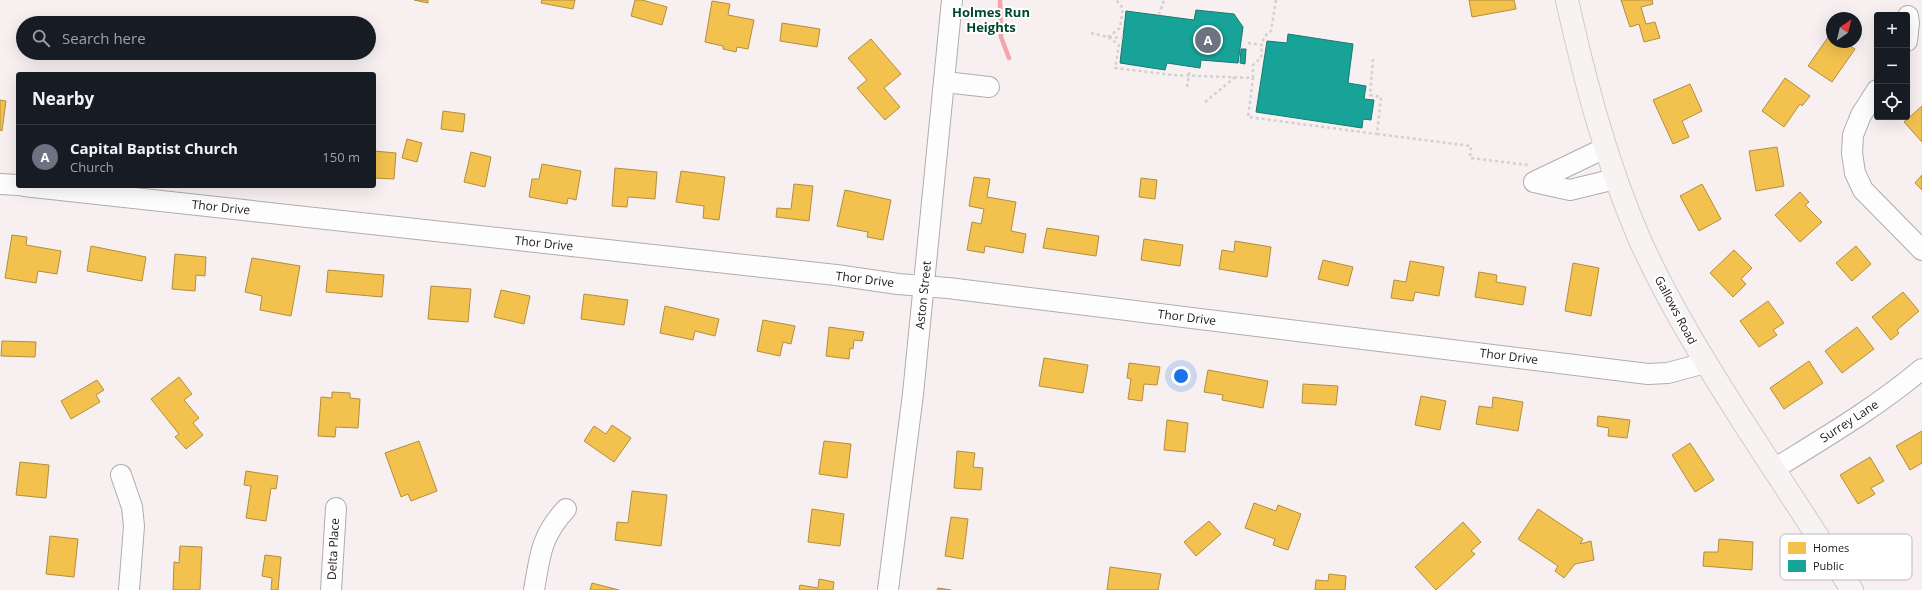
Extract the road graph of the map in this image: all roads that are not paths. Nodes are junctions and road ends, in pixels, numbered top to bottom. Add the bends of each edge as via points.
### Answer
1 (951, 0) edge
2 (1566, 0) edge
3 (945, 82) junction
4 (989, 87) dead end
5 (1874, 95) edge
6 (1605, 148) junction
7 (1616, 179) junction
8 (0, 184) edge
9 (16, 185) edge
10 (42, 188) edge
11 (1922, 250) edge
12 (924, 286) junction
13 (1705, 362) junction
14 (1922, 369) edge
15 (1774, 469) junction
16 (121, 475) dead end
17 (336, 508) dead end
18 (566, 509) dead end
19 (1816, 534) edge
20 (129, 590) edge
21 (331, 590) edge
22 (534, 590) edge
23 (888, 590) edge

1 - 3 street, Aston Street
2 - 6 main road, Gallows Road
3 - 4 street
3 - 12 street, Aston Street
5 - 11 street via 1861,115 1853,135 1855,173 1862,190
6 - 7 main road, Gallows Road
6 - 7 street via 1533,174 1570,190
7 - 13 main road, Gallows Road via 1640,239 1672,304
8 - 9 street
10 - 12 street, Thor Drive
12 - 13 street, Thor Drive via 1648,374 1668,373
12 - 23 street, Aston Street
13 - 15 main road, Gallows Road
14 - 15 street, Surrey Lane via 1905,383
15 - 19 main road, Gallows Road
16 - 20 street via 132,507 134,526
17 - 21 street, Delta Place
18 - 22 street via 545,537 540,550

